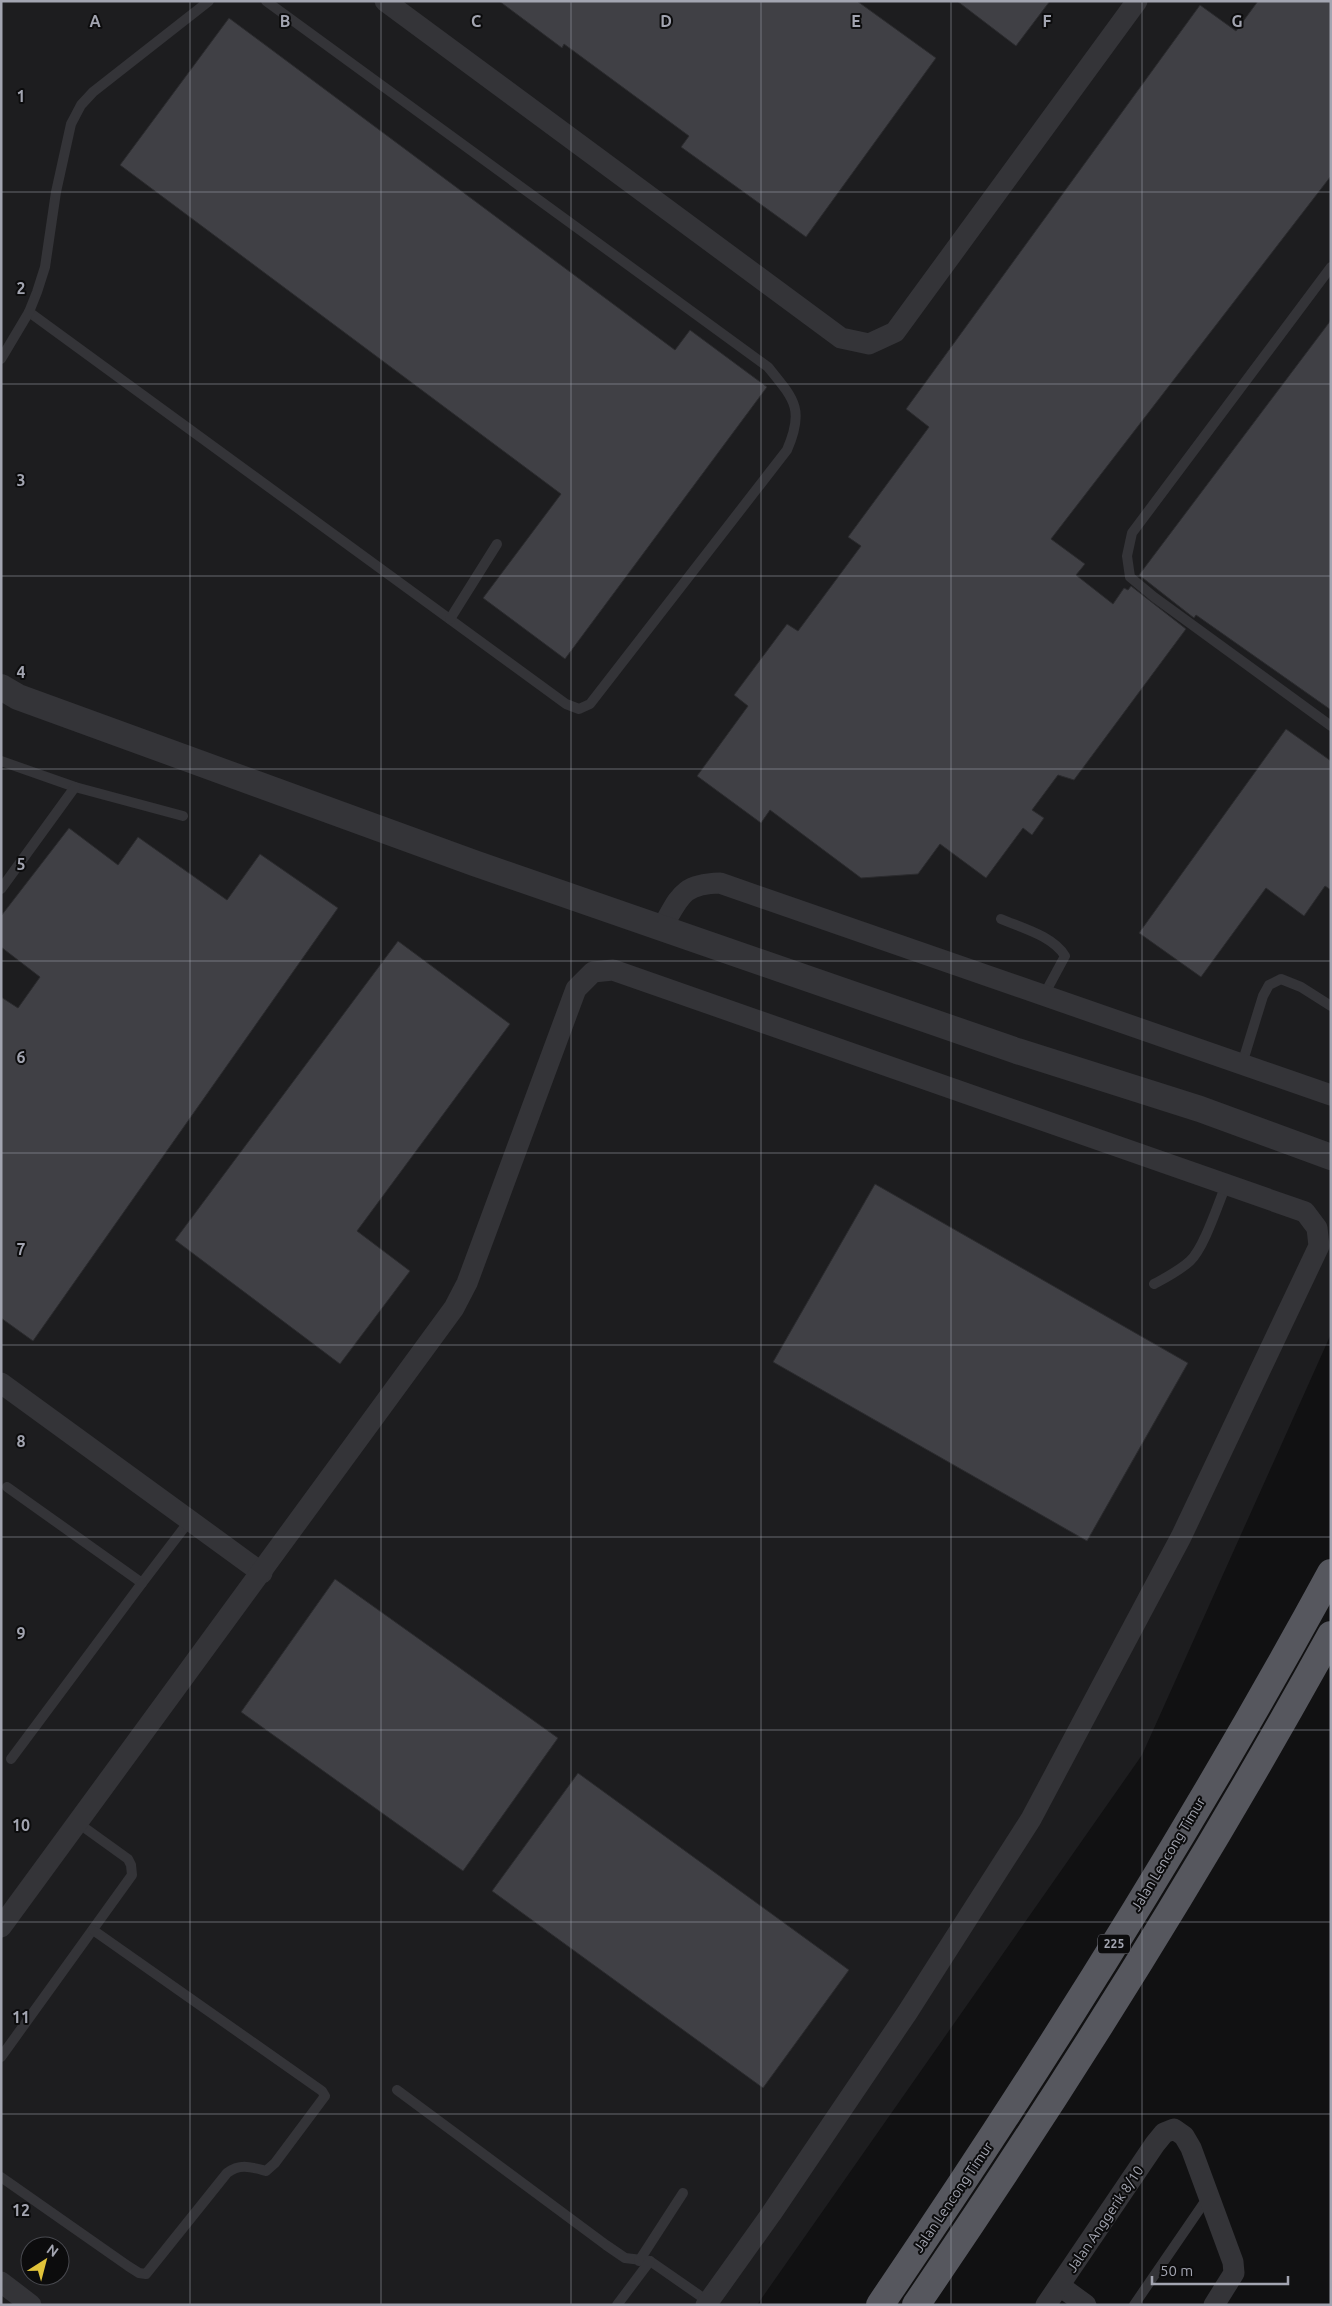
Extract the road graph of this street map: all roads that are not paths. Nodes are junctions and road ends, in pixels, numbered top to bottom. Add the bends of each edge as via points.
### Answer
1 (209, 1) edge
2 (266, 1) edge
3 (385, 1) edge
4 (1137, 1) edge
5 (1331, 267) edge
6 (29, 312) junction
7 (1, 360) edge
8 (497, 544) dead end
9 (450, 620) junction
10 (1, 687) edge
11 (1331, 726) edge
12 (1, 761) edge
13 (75, 787) junction
14 (183, 816) dead end
15 (1, 888) edge
16 (1001, 919) dead end
17 (661, 929) junction
18 (1044, 995) junction
19 (1331, 1006) edge
20 (1242, 1064) junction
21 (1331, 1095) edge
22 (1331, 1157) edge
23 (1226, 1185) junction
24 (1154, 1284) dead end
25 (1, 1383) edge
26 (7, 1487) dead end
27 (190, 1520) junction
28 (262, 1572) junction
29 (1331, 1573) edge
30 (142, 1583) junction
31 (1331, 1635) edge
32 (11, 1759) dead end
33 (78, 1823) junction
34 (1, 1928) edge
35 (93, 1930) junction
36 (1, 2057) edge
37 (397, 2090) dead end
38 (1, 2177) edge
39 (683, 2193) dead end
40 (1208, 2197) junction
41 (645, 2261) junction
42 (1, 2282) edge
43 (1060, 2286) junction
44 (708, 2303) edge
45 (31, 2305) edge
46 (617, 2305) edge
47 (880, 2305) edge
48 (916, 2305) edge
49 (1046, 2305) edge
50 (1086, 2305) edge
51 (1134, 2305) edge
52 (1214, 2305) edge

1 - 6 lane via 93,92 81,105 71,124 56,192 45,267
2 - 9 lane via 768,367 796,409 796,429 787,450 590,704 579,709 566,704
3 - 4 street via 841,338 870,344 895,332
5 - 11 lane via 1132,533 1127,556 1130,577
6 - 7 lane
6 - 9 lane
8 - 9 lane
10 - 17 street via 18,697
12 - 13 lane
13 - 14 lane
13 - 15 lane
16 - 18 lane via 1060,947 1065,956
17 - 18 street via 685,891 700,883 720,883
17 - 22 street via 1017,1051 1200,1109
18 - 20 street
19 - 20 lane via 1281,979 1269,985
20 - 21 street
23 - 24 lane via 1192,1260
23 - 28 street via 612,970 593,972 576,989 467,1283 454,1308
23 - 44 street via 1305,1212 1317,1228 1319,1246 1181,1537 1030,1818 906,2013
25 - 27 street
26 - 30 lane
27 - 28 street
27 - 30 lane
28 - 33 street
29 - 47 highway, Jalan Lencong Timur / 225 via 1138,1906 971,2171
30 - 32 lane
31 - 48 highway, Jalan Lencong Timur / 225 via 1124,1988
33 - 34 street
33 - 35 lane via 128,1859 131,1865 132,1875
35 - 36 lane
35 - 38 lane via 325,2096 266,2171 244,2165 227,2173 146,2274 139,2274
37 - 41 lane via 606,2245 625,2258
39 - 41 lane
40 - 43 street, Jalan Anggerik 8/10 via 1184,2136 1174,2129 1164,2133
40 - 51 lane
40 - 52 street via 1233,2262 1234,2273
41 - 44 lane
41 - 46 lane
42 - 45 street
43 - 49 street, Jalan Anggerik 8/10
43 - 50 street

